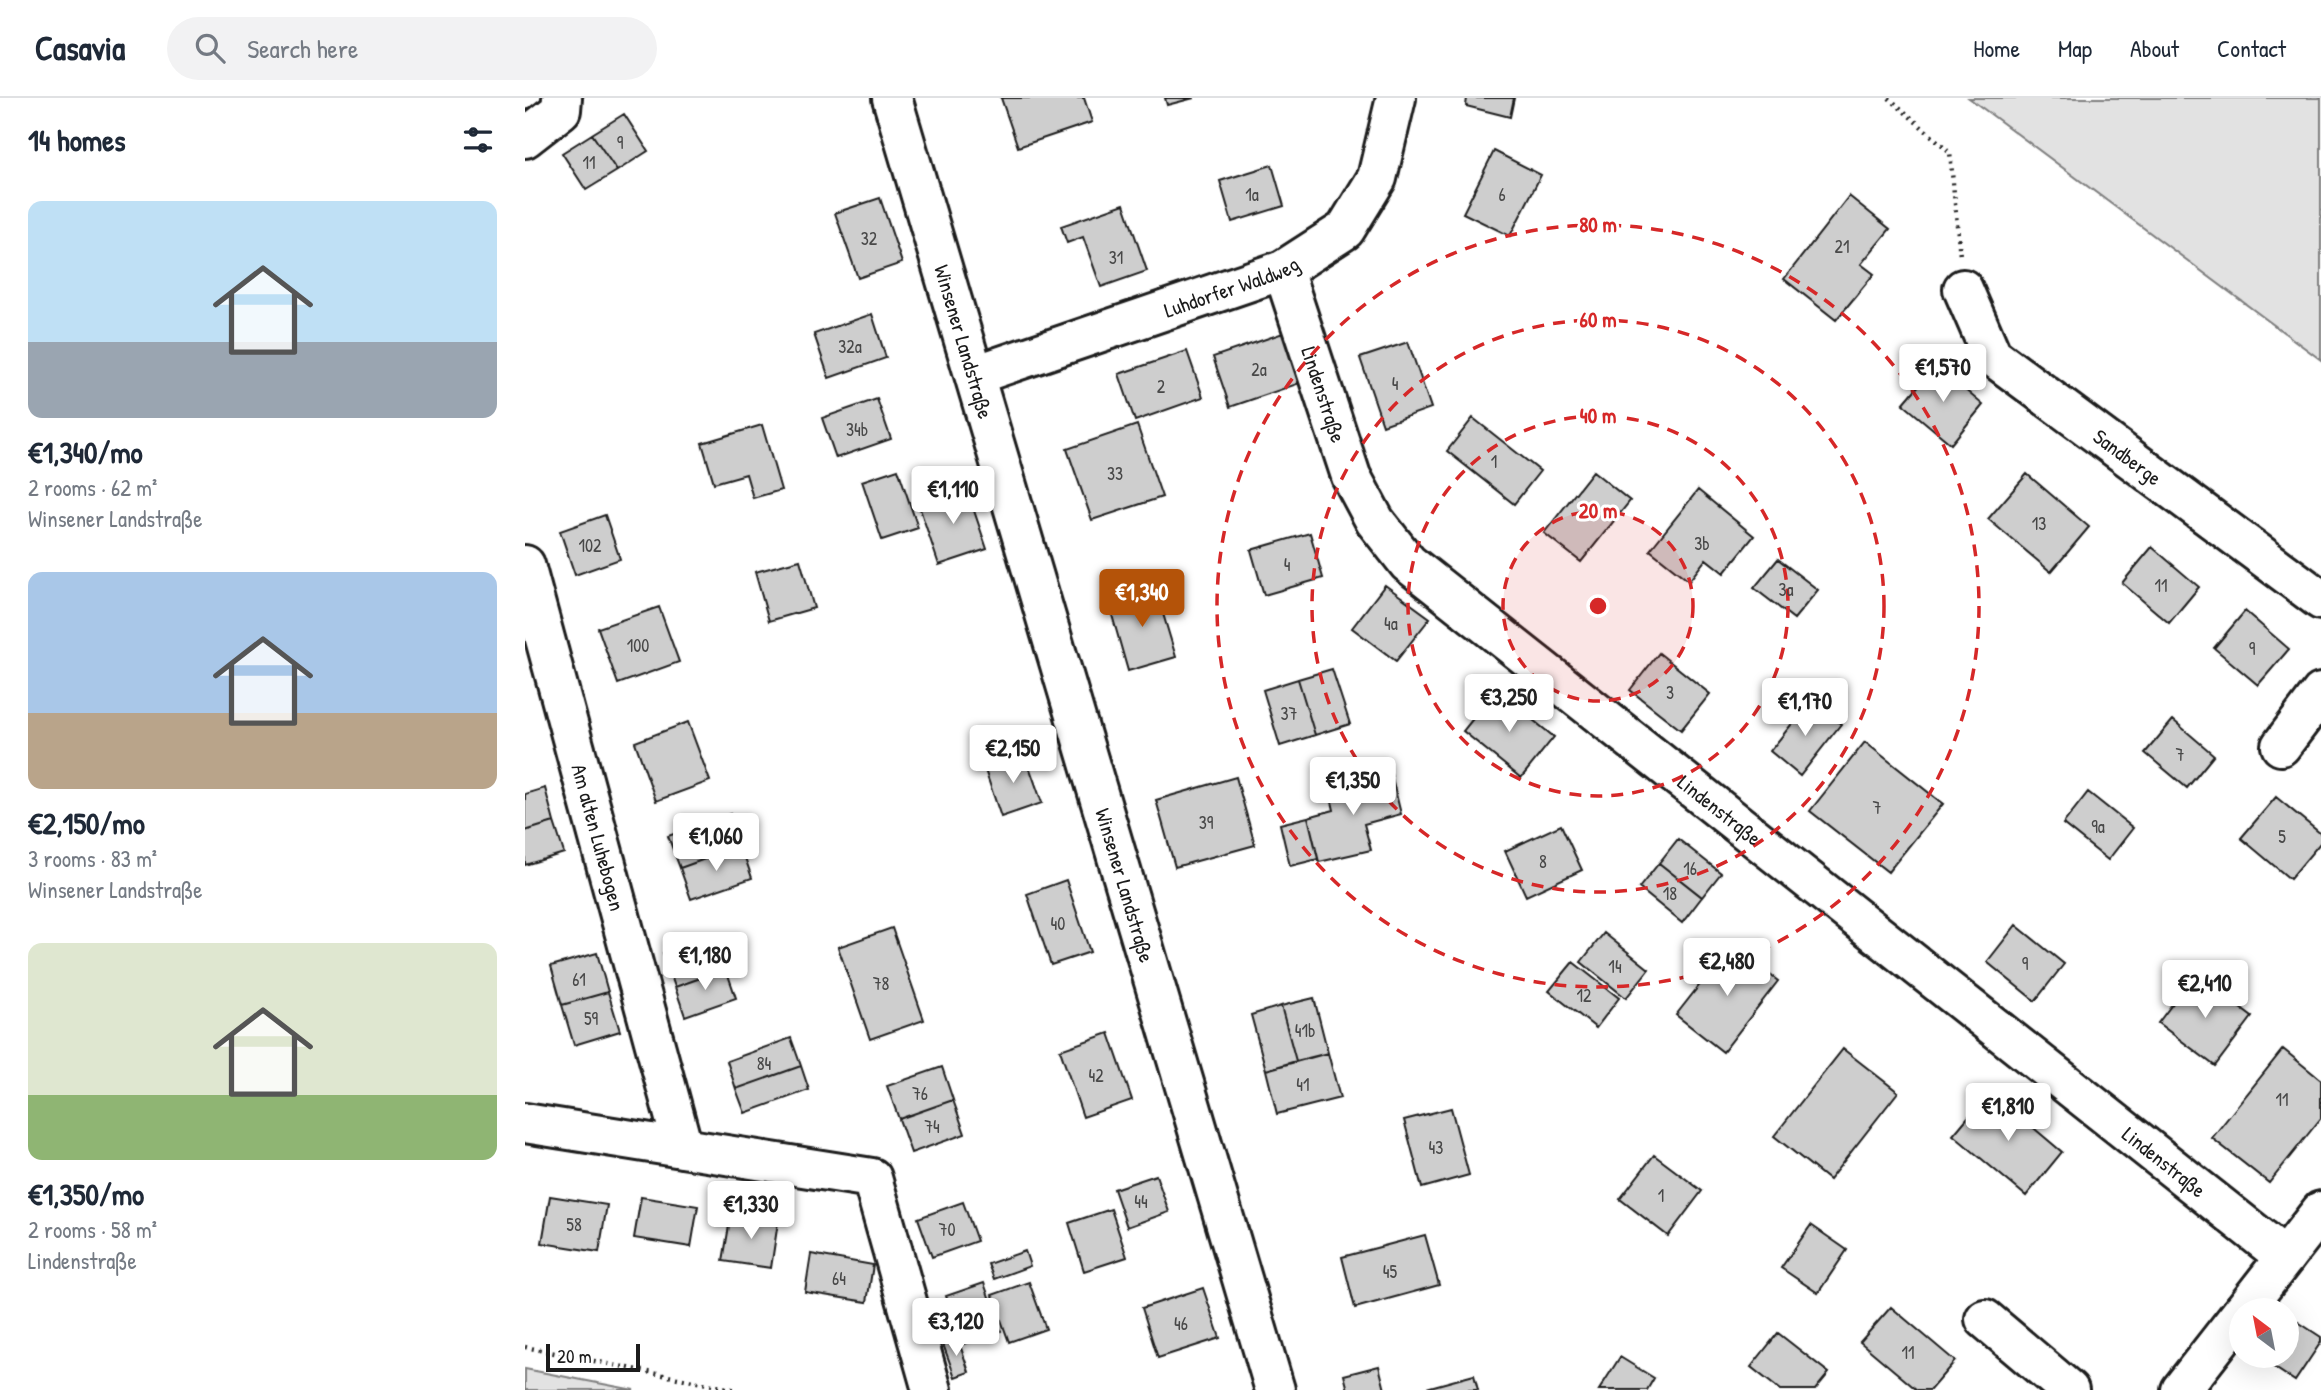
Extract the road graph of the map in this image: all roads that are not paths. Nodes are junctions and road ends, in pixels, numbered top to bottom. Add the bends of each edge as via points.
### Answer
1 (562, 98) edge
2 (892, 98) edge
3 (1396, 98) edge
4 (525, 138) edge
5 (1283, 270) junction
6 (1963, 289) road end
7 (975, 376) junction
8 (525, 565) edge
9 (2321, 600) edge
10 (2321, 693) edge
11 (2281, 746) dead end
12 (525, 1123) edge
13 (683, 1148) junction
14 (2321, 1211) edge
15 (2285, 1257) junction
16 (2253, 1298) edge
17 (1985, 1319) dead end
18 (2229, 1329) edge
19 (932, 1390) edge
20 (1275, 1390) edge
21 (2069, 1390) edge
22 (2181, 1390) edge

1 - 4 street via 561,110
2 - 7 street, Winsener Landstraße
3 - 5 street, Luhdorfer Waldweg via 1377,178 1345,230
5 - 7 street, Luhdorfer Waldweg
5 - 15 street, Lindenstraße via 1351,476 1375,521 1408,562
6 - 9 street, Sandberge via 1992,356
7 - 20 street, Winsener Landstraße
8 - 13 street, Am alten Luhebogen
10 - 11 street
12 - 13 street
13 - 19 street via 872,1178
14 - 15 street
15 - 16 street
17 - 21 street
18 - 22 street

